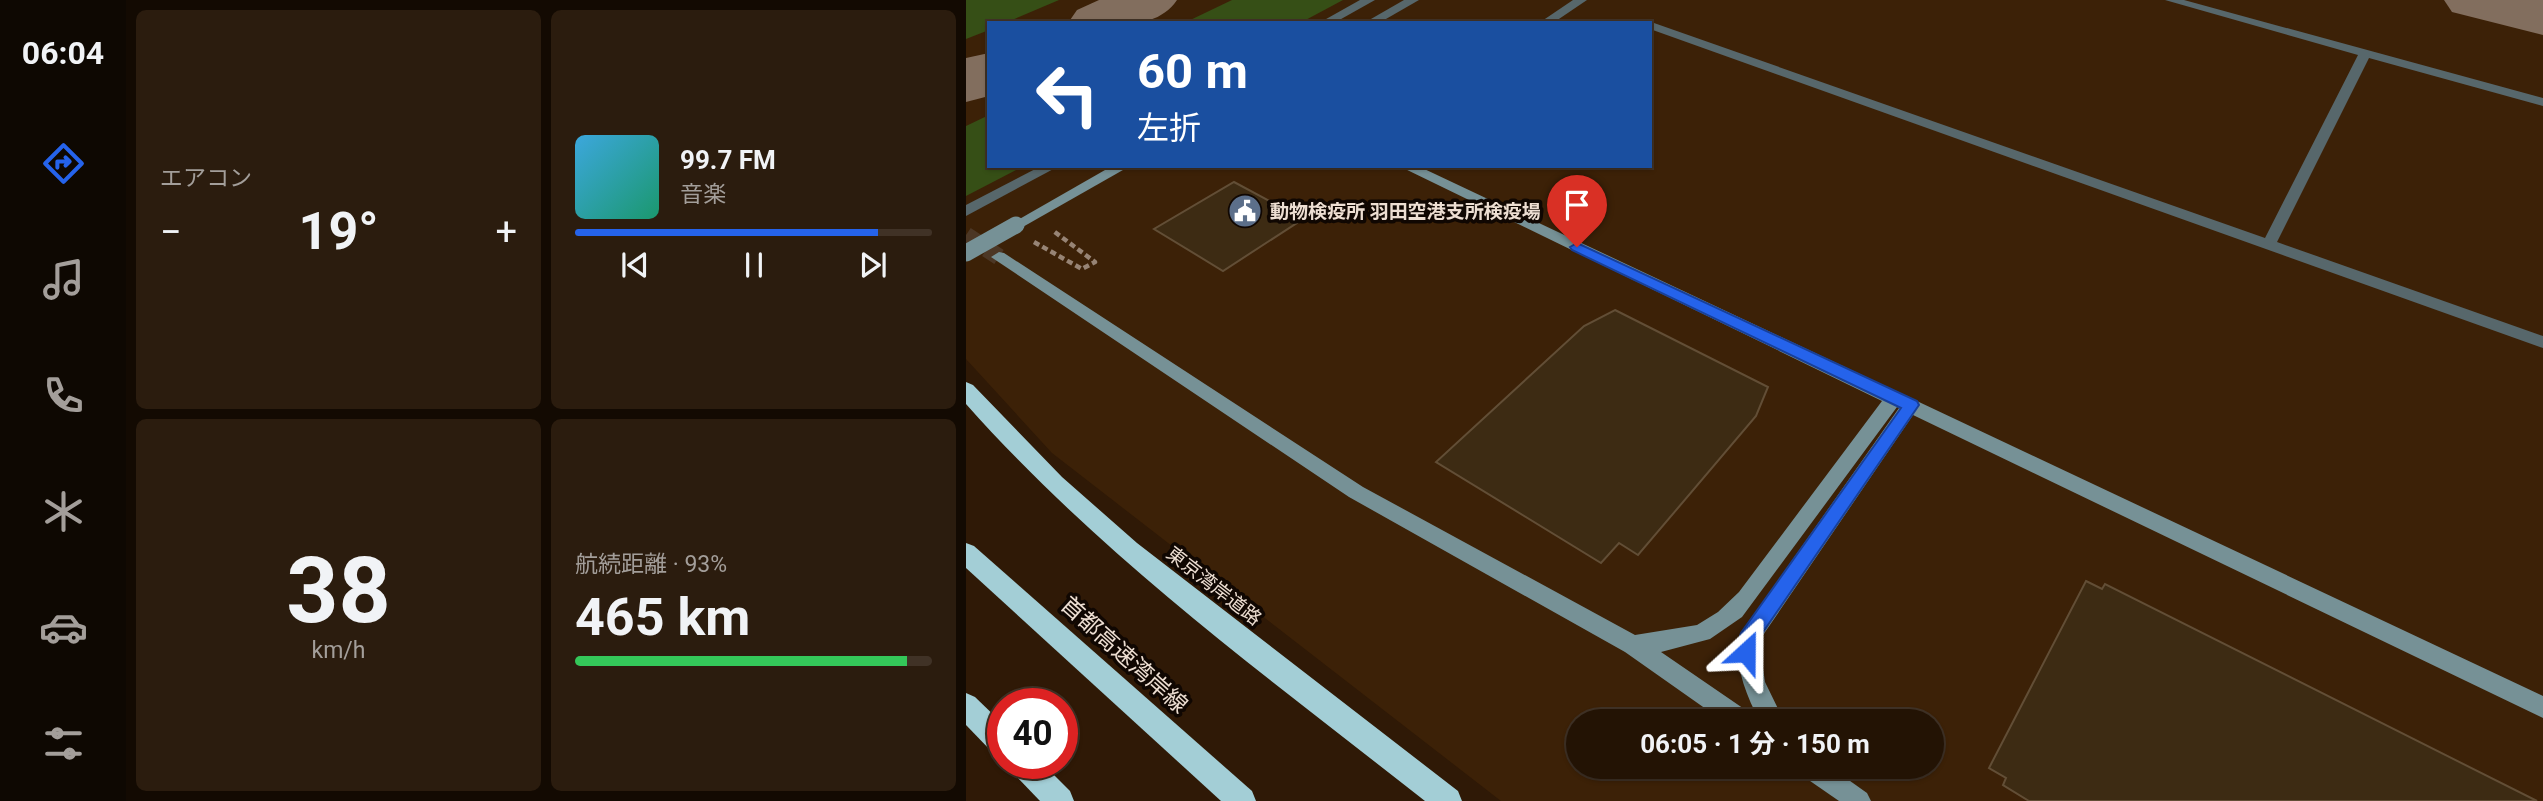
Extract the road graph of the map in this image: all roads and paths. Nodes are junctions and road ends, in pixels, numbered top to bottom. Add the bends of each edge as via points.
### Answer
1 (1369, 0) edge
2 (1413, 0) edge
3 (1581, 0) edge
4 (2171, 0) edge
5 (1329, 21) edge
6 (1374, 21) edge
7 (1548, 21) edge
8 (1652, 26) edge
9 (2365, 54) junction
10 (2543, 103) edge
11 (1048, 168) edge
12 (1119, 168) edge
13 (1410, 168) edge
14 (966, 211) edge
15 (1045, 226) dead end
16 (1029, 239) dead end
17 (2269, 244) junction
18 (966, 253) edge
19 (999, 257) tunnel mouth
20 (2543, 342) edge
21 (966, 390) edge
22 (1903, 402) junction
23 (966, 553) edge
24 (1633, 645) junction
25 (966, 706) edge
26 (2543, 707) edge
27 (1725, 709) edge
28 (1767, 709) edge
29 (987, 727) edge
30 (1039, 779) edge
31 (1827, 779) edge
32 (1060, 801) edge
33 (1241, 801) edge
34 (1448, 801) edge
35 (1858, 801) edge

1 - 5 lane
2 - 6 lane
3 - 7 lane
4 - 9 lane
8 - 17 lane
9 - 10 lane
9 - 17 lane
11 - 14 lane
12 - 18 street, bridge
13 - 22 street
15 - 16 path via 1095,262 1082,269
17 - 20 lane
19 - 24 street via 1356,492
21 - 34 highway, 東京湾岸道路 via 1084,511
22 - 24 street via 1746,598 1721,622 1689,636
22 - 26 street
22 - 28 street via 1748,639 1746,652
23 - 33 highway, 首都高速湾岸線
24 - 27 street
25 - 29 highway
30 - 32 highway
31 - 35 street

